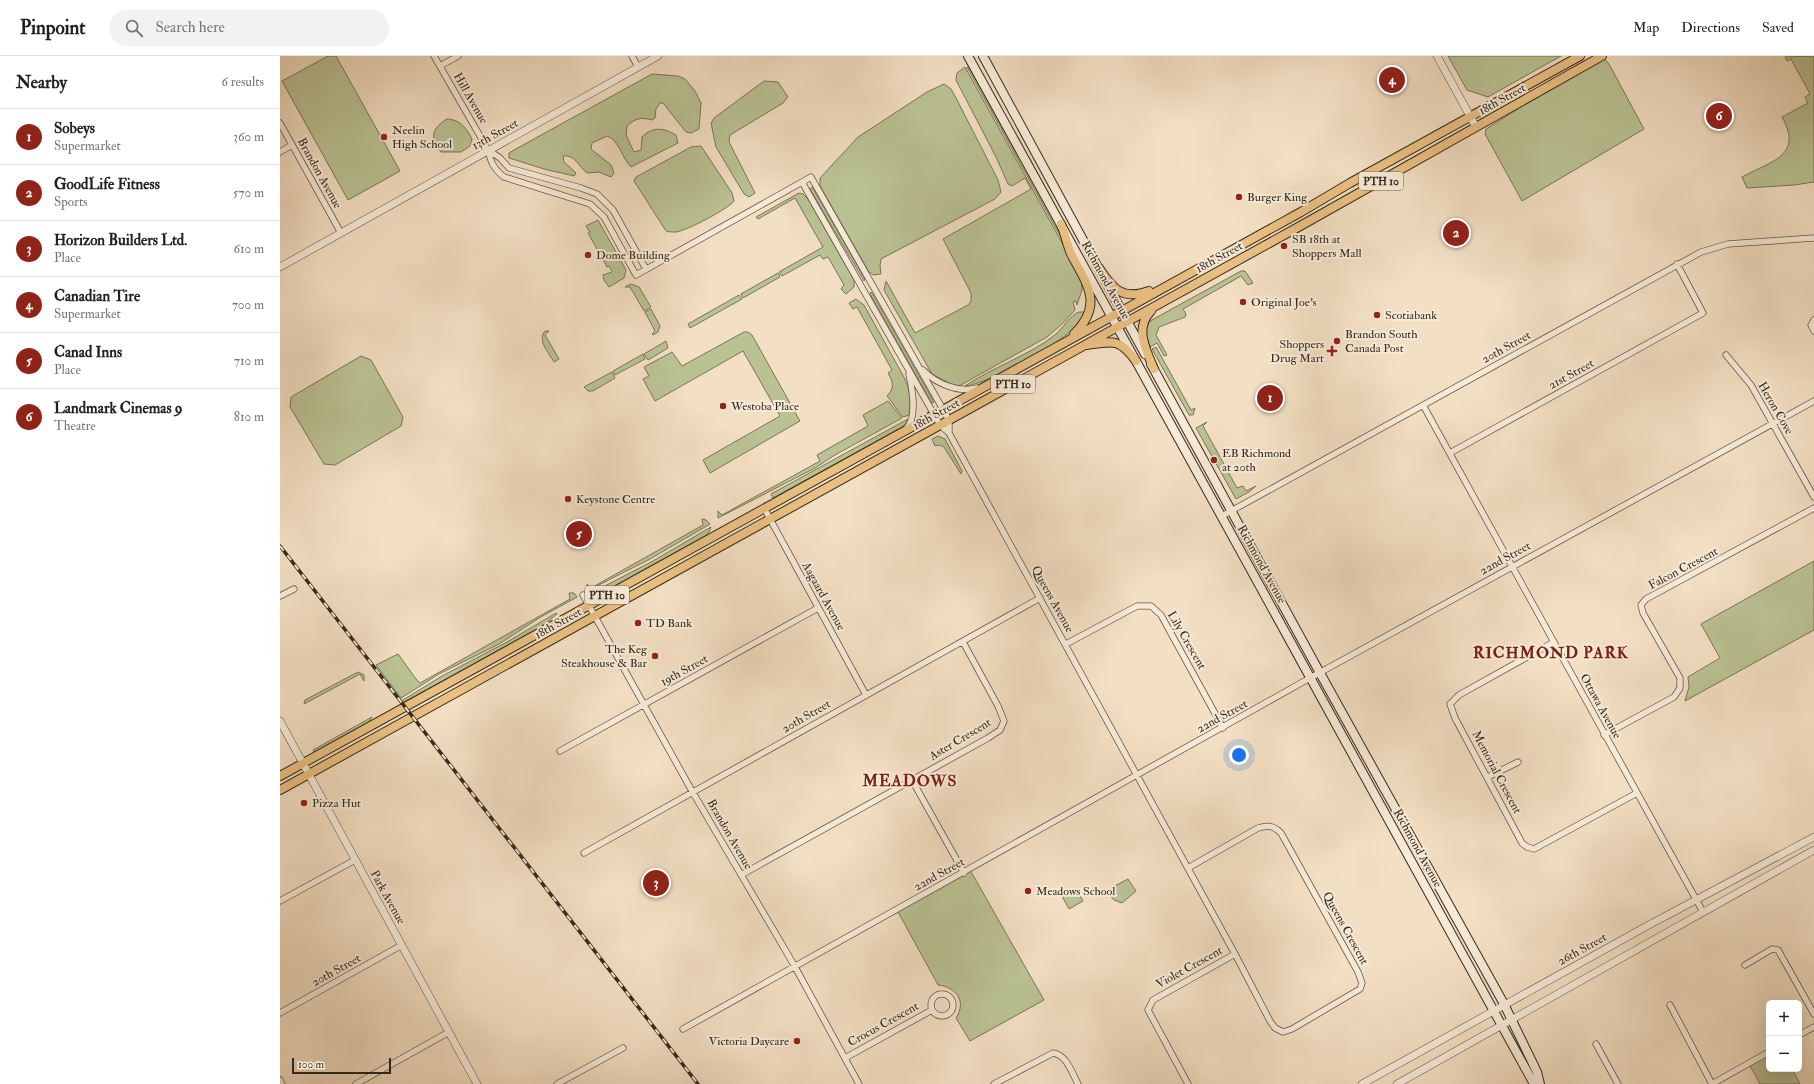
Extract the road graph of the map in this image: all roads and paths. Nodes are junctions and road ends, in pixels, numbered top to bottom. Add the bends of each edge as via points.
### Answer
1 (434, 56) edge
2 (458, 56) edge
3 (632, 56) edge
4 (658, 56) edge
5 (983, 56) edge
6 (1437, 56) edge
7 (1580, 56) edge
8 (1602, 56) edge
9 (970, 57) edge
10 (440, 66) junction
11 (638, 67) junction
12 (1470, 117) junction
13 (280, 123) edge
14 (1476, 128) junction
15 (292, 145) junction
16 (488, 150) junction
17 (280, 152) edge
18 (802, 182) junction
19 (1061, 224) junction
20 (341, 233) junction
21 (1814, 238) edge
22 (1677, 264) junction
23 (280, 267) edge
24 (1098, 268) junction
25 (646, 269) junction
26 (1172, 282) junction
27 (1160, 304) junction
28 (1122, 310) junction
29 (1112, 316) junction
30 (1814, 320) edge
31 (1128, 321) junction
32 (1118, 326) junction
33 (1814, 331) edge
34 (1063, 343) junction
35 (1077, 349) junction
36 (1726, 355) dead end
37 (914, 359) junction
38 (1136, 361) junction
39 (906, 366) junction
40 (1154, 369) junction
41 (991, 383) junction
42 (1814, 401) edge
43 (1423, 405) junction
44 (943, 410) junction
45 (934, 415) junction
46 (949, 420) junction
47 (1772, 423) junction
48 (940, 425) junction
49 (900, 433) junction
50 (949, 433) junction
51 (1450, 453) junction
52 (1814, 497) edge
53 (764, 508) junction
54 (1814, 508) edge
55 (1231, 511) junction
56 (1222, 516) junction
57 (770, 519) junction
58 (1512, 567) junction
59 (294, 589) dead end
60 (583, 595) dead end
61 (280, 596) edge
62 (1040, 598) junction
63 (589, 605) junction
64 (818, 608) junction
65 (595, 615) junction
66 (963, 642) junction
67 (1554, 642) junction
68 (1066, 644) junction
69 (1320, 673) junction
70 (1310, 678) junction
71 (866, 695) junction
72 (644, 704) junction
73 (280, 721) edge
74 (1223, 728) junction
75 (1604, 735) junction
76 (560, 751) dead end
77 (1518, 762) dead end
78 (303, 763) junction
79 (309, 774) junction
80 (1138, 775) junction
81 (280, 776) edge
82 (1488, 777) junction
83 (912, 780) junction
84 (280, 790) edge
85 (692, 791) junction
86 (1637, 793) junction
87 (1814, 837) edge
88 (1814, 850) edge
89 (584, 853) dead end
90 (355, 860) junction
91 (1188, 868) junction
92 (964, 873) junction
93 (741, 874) junction
94 (1697, 900) junction
95 (280, 901) edge
96 (1703, 912) junction
97 (402, 945) junction
98 (1236, 954) junction
99 (794, 965) junction
100 (1745, 965) dead end
101 (1504, 1004) junction
102 (1670, 1005) dead end
103 (932, 1010) junction
104 (1494, 1010) junction
105 (280, 1013) edge
106 (1814, 1014) edge
107 (1513, 1020) junction
108 (1503, 1026) junction
109 (1814, 1027) edge
110 (683, 1029) dead end
111 (449, 1032) junction
112 (1802, 1033) edge
113 (1596, 1044) dead end
114 (622, 1048) dead end
115 (1766, 1054) edge
116 (845, 1058) junction
117 (280, 1080) edge
118 (282, 1084) edge
119 (356, 1084) edge
120 (477, 1084) edge
121 (557, 1084) edge
122 (859, 1084) edge
123 (994, 1084) edge
124 (1078, 1084) edge
125 (1188, 1084) edge
126 (1362, 1084) edge
127 (1397, 1084) edge
128 (1534, 1084) edge
129 (1540, 1084) edge
130 (1618, 1084) edge
131 (1712, 1084) edge

1 - 10 street, Hill Avenue
2 - 10 street
3 - 11 street
4 - 11 street, 13th Street
5 - 24 main road, Richmond Avenue
6 - 12 street
7 - 12 main road, 18th Street / PTH 10
8 - 14 main road, 18th Street / PTH 10
9 - 19 main road, Richmond Avenue
10 - 16 street, Hill Avenue
11 - 16 street, 13th Street
12 - 14 street
12 - 26 main road, 18th Street / PTH 10
13 - 15 street, Brandon Avenue
14 - 27 main road, 18th Street / PTH 10
15 - 17 street
15 - 20 street, Brandon Avenue
16 - 20 street, 13th Street
16 - 25 street via 509,168 581,188 601,198 613,210
16 - 25 street via 495,169 504,177 581,200 598,210 636,274
18 - 25 street
18 - 37 street via 811,177
18 - 39 street
19 - 29 main road, Richmond Avenue
19 - 34 main road via 1092,300 1085,322
20 - 23 street, 13th Street
21 - 22 street, 20th Street via 1728,244 1701,252
22 - 43 street, 20th Street
22 - 51 street, 21st Street via 1703,312
24 - 26 main road via 1114,288 1128,294 1140,294
24 - 28 main road, Richmond Avenue
26 - 28 main road, 18th Street / PTH 10
27 - 31 main road, 18th Street / PTH 10
27 - 40 main road via 1146,316 1142,327 1144,344
28 - 29 main road, 18th Street / PTH 10
28 - 31 main road, Richmond Avenue
29 - 32 main road, Richmond Avenue
29 - 34 main road, 18th Street / PTH 10
30 - 33 street via 1811,325
31 - 32 main road, 18th Street / PTH 10
31 - 40 main road, Richmond Avenue
32 - 35 main road, 18th Street / PTH 10
32 - 38 main road, Richmond Avenue
34 - 41 main road, 18th Street / PTH 10
35 - 38 main road via 1114,342 1123,345
35 - 46 main road, 18th Street / PTH 10
36 - 47 street, Heron Cove via 1751,385
37 - 41 street via 932,378 953,388 973,389
37 - 44 street
38 - 56 main road, Richmond Avenue
39 - 45 street
39 - 49 street via 912,391 912,411 910,425
40 - 55 main road, Richmond Avenue
41 - 44 main road, 18th Street / PTH 10
42 - 47 street, 22nd Street
43 - 51 street, Ottawa Avenue
43 - 55 street, 20th Street
44 - 45 main road, 18th Street / PTH 10
44 - 46 street
45 - 48 street
45 - 49 main road, 18th Street / PTH 10
46 - 48 main road, 18th Street / PTH 10
46 - 50 street
47 - 52 street, Heron Cove
47 - 58 street, 22nd Street
48 - 50 street
48 - 57 main road, 18th Street / PTH 10
49 - 53 main road, 18th Street / PTH 10
50 - 62 street, Queens Avenue
51 - 58 street, Ottawa Avenue
53 - 57 street, Aagaard Avenue
53 - 63 main road, 18th Street / PTH 10
54 - 75 street, Falcon Crescent via 1646,599 1642,605 1643,613 1681,684 1674,697
55 - 56 street, 20th Street
55 - 69 main road, Richmond Avenue
56 - 70 main road, Richmond Avenue
57 - 64 street, Aagaard Avenue
57 - 65 main road, 18th Street / PTH 10
58 - 67 street, Ottawa Avenue
58 - 69 street, 22nd Street
59 - 61 street
60 - 63 street, Brandon Avenue
62 - 66 street, 20th Street
62 - 68 street, Queens Avenue
63 - 65 street, Brandon Avenue
63 - 78 main road, 18th Street / PTH 10
64 - 71 street, Aagaard Avenue
64 - 72 street, 19th Street
65 - 72 street, Brandon Avenue
65 - 79 main road, 18th Street / PTH 10
66 - 71 street, 20th Street
66 - 83 street, Aster Crescent via 1004,721 1000,730 988,738
67 - 75 street, Ottawa Avenue
67 - 82 street, Memorial Crescent via 1459,695 1450,704 1455,718
68 - 74 street, Lily Crescent via 1137,606 1151,606 1161,615
68 - 80 street, Queens Avenue
69 - 70 street, 22nd Street
69 - 101 main road, Richmond Avenue
70 - 74 street, 22nd Street
70 - 104 main road, Richmond Avenue
71 - 85 street, 20th Street
72 - 76 street, 19th Street
72 - 85 street, Brandon Avenue
73 - 78 street, Park Avenue
74 - 80 street, 22nd Street
75 - 86 street, Ottawa Avenue
77 - 82 street
78 - 79 street, Park Avenue
78 - 81 main road, 18th Street / PTH 10
79 - 84 main road, 18th Street / PTH 10
79 - 90 street, Park Avenue
80 - 91 street, Queens Crescent
80 - 92 street, 22nd Street
82 - 86 street, Memorial Crescent via 1522,842 1527,848 1534,849
83 - 92 street
83 - 93 street, Aster Crescent
85 - 89 street, 20th Street
85 - 93 street, Brandon Avenue
86 - 94 street, Ottawa Avenue
87 - 94 street, 26th Street
88 - 96 street
90 - 95 street
90 - 97 street, Park Avenue
91 - 98 street, Queens Crescent
91 - 98 street, Queens Crescent via 1258,828 1268,825 1275,827 1281,833 1362,983 1360,989 1350,996 1283,1032 1275,1028 1270,1021
92 - 99 street, 22nd Street
93 - 99 street, Brandon Avenue
94 - 96 street, Ottawa Avenue
94 - 101 street, 26th Street
96 - 107 street
97 - 105 street, 20th Street
97 - 111 street, Park Avenue
98 - 125 street, Violet Crescent via 1153,1000 1148,1010
99 - 110 street, 22nd Street
99 - 116 street, Brandon Avenue
100 - 106 street via 1772,949 1778,950
101 - 104 street, 26th Street
101 - 107 main road, Richmond Avenue
102 - 131 street
103 - 103 street via 937,1015 947,1015 952,1010 952,1000 947,994 939,994 933,999
103 - 116 street, Crocus Crescent
104 - 108 main road, Richmond Avenue
104 - 126 street, 26th Street
107 - 108 street
107 - 129 main road, Richmond Avenue
108 - 127 street
108 - 128 main road, Richmond Avenue
109 - 112 street
111 - 119 street
111 - 120 street, Park Avenue
113 - 130 street
114 - 121 street
115 - 131 street
116 - 122 street, Brandon Avenue
117 - 118 street
123 - 124 street via 1053,1053 1064,1059

